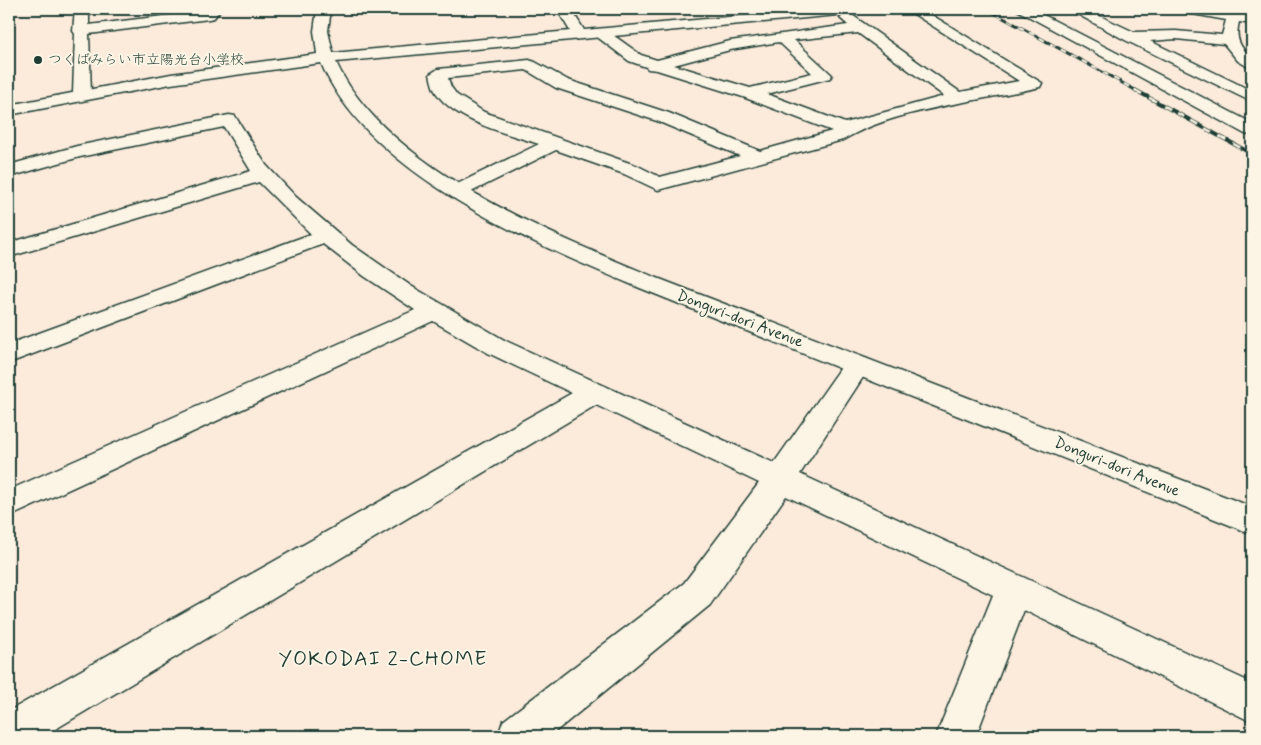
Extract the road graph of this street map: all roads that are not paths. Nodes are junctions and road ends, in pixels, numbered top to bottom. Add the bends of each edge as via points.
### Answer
1 (82, 9) edge
2 (214, 9) edge
3 (324, 9) edge
4 (564, 9) edge
5 (859, 9) edge
6 (913, 9) edge
7 (1022, 9) edge
8 (1075, 9) edge
9 (1187, 9) edge
10 (837, 11) junction
11 (1235, 13) edge
12 (1252, 20) edge
13 (861, 28) junction
14 (80, 32) junction
15 (601, 33) junction
16 (580, 35) junction
17 (1129, 37) junction
18 (782, 38) junction
19 (1232, 45) junction
20 (1252, 52) edge
21 (328, 59) junction
22 (1252, 64) edge
23 (654, 66) junction
24 (749, 93) junction
25 (82, 94) junction
26 (957, 98) junction
27 (1252, 98) edge
28 (9, 110) edge
29 (846, 130) junction
30 (1252, 130) edge
31 (555, 143) junction
32 (758, 157) junction
33 (9, 171) edge
34 (263, 174) junction
35 (458, 190) junction
36 (325, 236) junction
37 (9, 250) edge
38 (433, 311) junction
39 (9, 354) edge
40 (857, 365) junction
41 (594, 392) junction
42 (780, 479) junction
43 (9, 504) edge
44 (1252, 521) edge
45 (1014, 588) junction
46 (1252, 703) edge
47 (9, 734) edge
48 (518, 736) edge
49 (956, 736) edge

1 - 14 street
2 - 14 street via 209,15
3 - 21 street, Donguri-dori Avenue via 322,38
4 - 16 street
5 - 10 street
6 - 26 street via 1034,83
7 - 30 street
8 - 17 street
9 - 11 street
10 - 13 street
10 - 15 street
11 - 12 street
11 - 19 street
13 - 18 street
13 - 26 street
14 - 25 street
15 - 16 street
15 - 23 street via 618,48
16 - 21 street
17 - 19 street via 1176,34
17 - 27 street
18 - 23 street via 703,51
18 - 24 street via 824,76
19 - 20 street
19 - 22 street
21 - 25 street via 216,72
21 - 35 street, Donguri-dori Avenue via 338,83 364,117 395,147
23 - 24 street
24 - 29 street
25 - 28 street
26 - 29 street via 857,124
29 - 32 street via 836,136
31 - 32 street via 631,170 658,184
31 - 32 street via 470,112 443,90 438,74 529,65 562,84 663,117
31 - 35 street
33 - 34 street via 77,152 229,120
34 - 36 street
34 - 37 street
35 - 40 street, Donguri-dori Avenue via 575,252
36 - 38 street
36 - 39 street
38 - 41 street via 497,347
38 - 43 street
40 - 42 street
40 - 44 street, Donguri-dori Avenue
41 - 42 street
41 - 47 street via 565,412
42 - 45 street
42 - 48 street via 697,594
45 - 46 street
45 - 49 street

